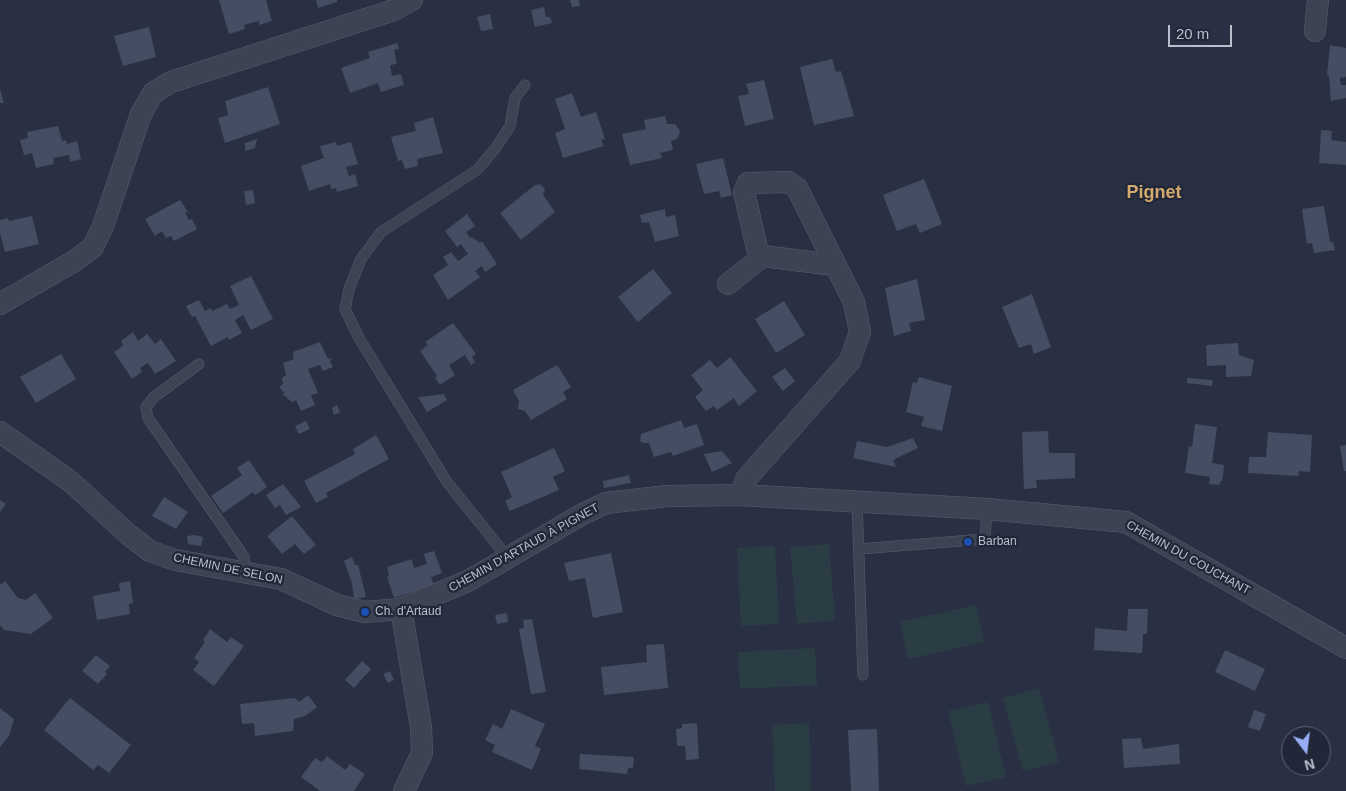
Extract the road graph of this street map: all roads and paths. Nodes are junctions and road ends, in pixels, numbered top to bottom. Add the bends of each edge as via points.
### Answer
1 (412, 0) edge
2 (1318, 0) edge
3 (1315, 32) dead end
4 (524, 85) dead end
5 (762, 256) junction
6 (834, 265) junction
7 (728, 284) dead end
8 (0, 304) edge
9 (199, 364) dead end
10 (0, 432) edge
11 (741, 494) junction
12 (856, 501) junction
13 (987, 509) junction
14 (859, 549) junction
15 (508, 558) junction
16 (246, 572) junction
17 (402, 609) junction
18 (1346, 648) edge
19 (863, 674) dead end
20 (409, 788) edge

1 - 8 street via 394,10 171,82 153,93 141,114 94,247
2 - 3 street
4 - 15 lane via 515,98 510,126 477,170 381,232 361,260 345,309 447,482
5 - 6 street
5 - 6 street via 757,248 744,192 748,183 789,182 797,188
5 - 7 street
6 - 11 street via 854,302 860,332 850,361 746,478
9 - 16 lane via 154,397 146,407 148,418 244,557
10 - 16 street, CHEMIN DE SELON via 70,481 150,551 175,560
11 - 12 street, CHEMIN D'ARTAUD À PIGNET
11 - 15 street, CHEMIN D'ARTAUD À PIGNET via 667,496 606,503
12 - 13 street, CHEMIN D'ARTAUD À PIGNET
12 - 14 lane
13 - 14 lane via 985,540
13 - 18 street, CHEMIN DU COUCHANT via 1126,522
14 - 19 lane
15 - 17 street, CHEMIN D'ARTAUD À PIGNET via 468,581
16 - 17 street, CHEMIN DE SELON via 280,579 337,605 365,612
17 - 20 street via 421,727 422,753

